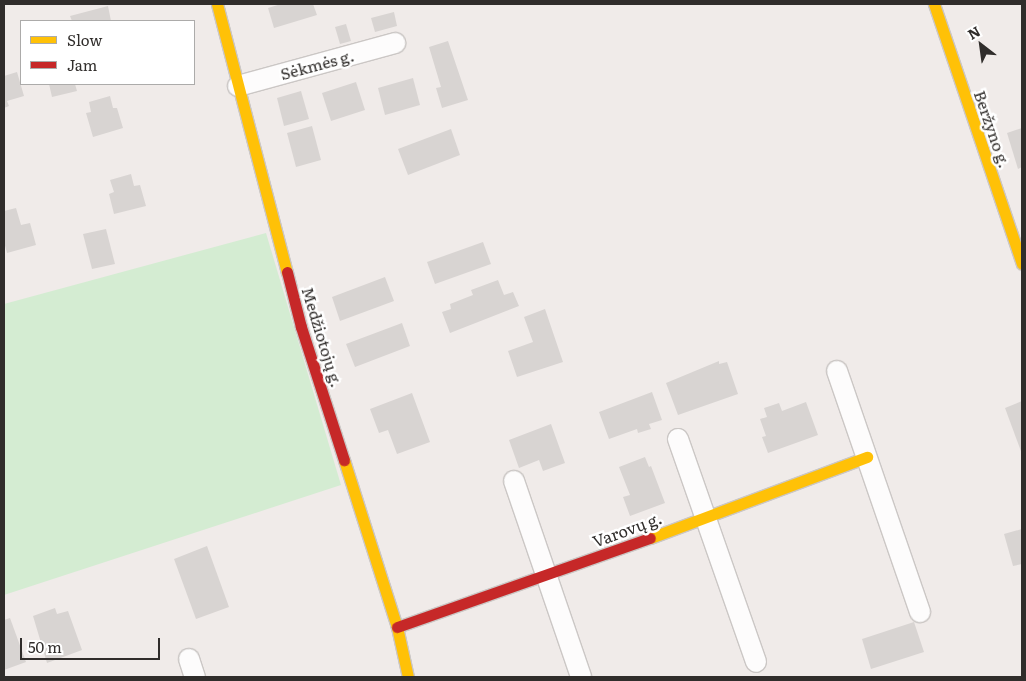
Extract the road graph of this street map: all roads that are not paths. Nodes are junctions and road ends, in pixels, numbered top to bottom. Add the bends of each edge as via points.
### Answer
1 (217, 4) edge
2 (934, 4) edge
3 (395, 43) dead end
4 (238, 86) junction
5 (1022, 264) edge
6 (837, 371) dead end
7 (678, 439) dead end
8 (867, 457) junction
9 (514, 481) dead end
10 (706, 518) junction
11 (546, 575) junction
12 (920, 612) dead end
13 (398, 627) junction
14 (756, 662) dead end
15 (406, 677) edge
16 (581, 677) edge

1 - 4 street, Medžiotojų g.
2 - 5 street, Beržyno g.
3 - 4 street, Sėkmės g.
4 - 13 street, Medžiotojų g. via 301,327
6 - 8 street
7 - 10 street
8 - 10 street, Varovų g.
8 - 12 street
9 - 11 street
10 - 11 street, Varovų g.
10 - 14 street
11 - 13 street, Varovų g.
11 - 16 street
13 - 15 street, Medžiotojų g.

